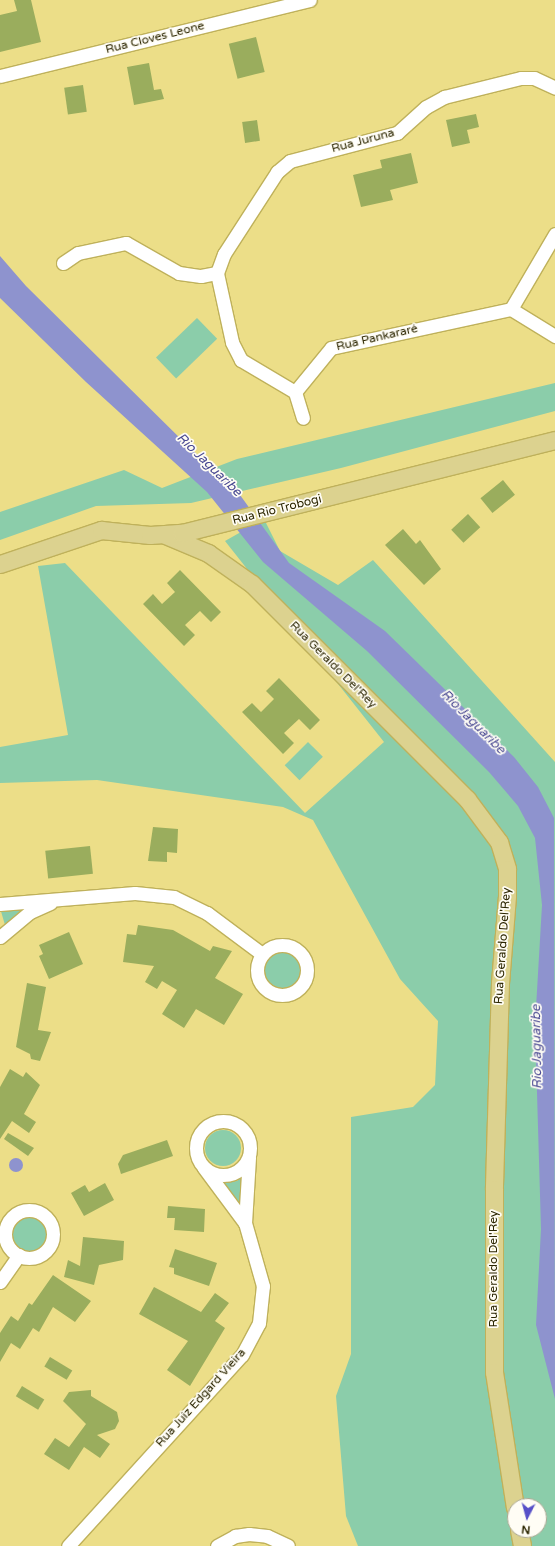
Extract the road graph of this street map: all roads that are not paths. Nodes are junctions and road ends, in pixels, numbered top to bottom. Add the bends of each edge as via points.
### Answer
1 (310, 0) edge
2 (0, 76) edge
3 (555, 88) edge
4 (555, 234) edge
5 (63, 263) dead end
6 (217, 272) junction
7 (511, 308) junction
8 (555, 336) edge
9 (294, 392) junction
10 (303, 418) dead end
11 (555, 440) edge
12 (165, 535) junction
13 (0, 564) edge
14 (56, 901) junction
15 (0, 904) edge
16 (0, 923) edge
17 (0, 937) edge
18 (262, 954) dead end
19 (250, 1152) junction
20 (204, 1168) junction
21 (245, 1223) junction
22 (19, 1255) dead end
23 (0, 1282) edge
24 (514, 1498) edge
25 (68, 1546) edge
26 (217, 1546) edge
27 (288, 1546) edge

1 - 2 street, Rua Cloves Leone
3 - 6 street, Rua Juruna via 534,78 521,78 444,97 426,107 397,133 290,161 277,172 224,254
4 - 7 street
5 - 6 street via 78,253 126,243 179,273 201,276
6 - 9 street via 232,342 241,360
7 - 8 street
7 - 9 street, Rua Pankararé via 331,348
9 - 10 street
11 - 12 main road, Rua Rio Trobogi via 216,525
12 - 13 main road, Rua Rio Trobogi via 101,530
12 - 24 main road, Rua Geraldo Del'Rey via 208,553 252,584 467,799 499,842 507,869 508,896 500,984 494,1181 494,1372
14 - 15 street
14 - 17 street via 30,912
14 - 18 street via 135,893 174,896 207,914
16 - 17 street
19 - 20 street via 244,1165 232,1174 222,1175
19 - 20 street, Rua Juiz Edgard Vieira via 248,1140 242,1129 227,1122 210,1125 199,1137 196,1145 198,1157
19 - 21 street, Rua Juiz Edgard Vieira
20 - 21 street, Rua Juiz Edgard Vieira
21 - 25 street, Rua Juiz Edgard Vieira via 263,1286 259,1323 252,1339 231,1367
22 - 23 street
26 - 27 street via 235,1536 250,1534 267,1536

